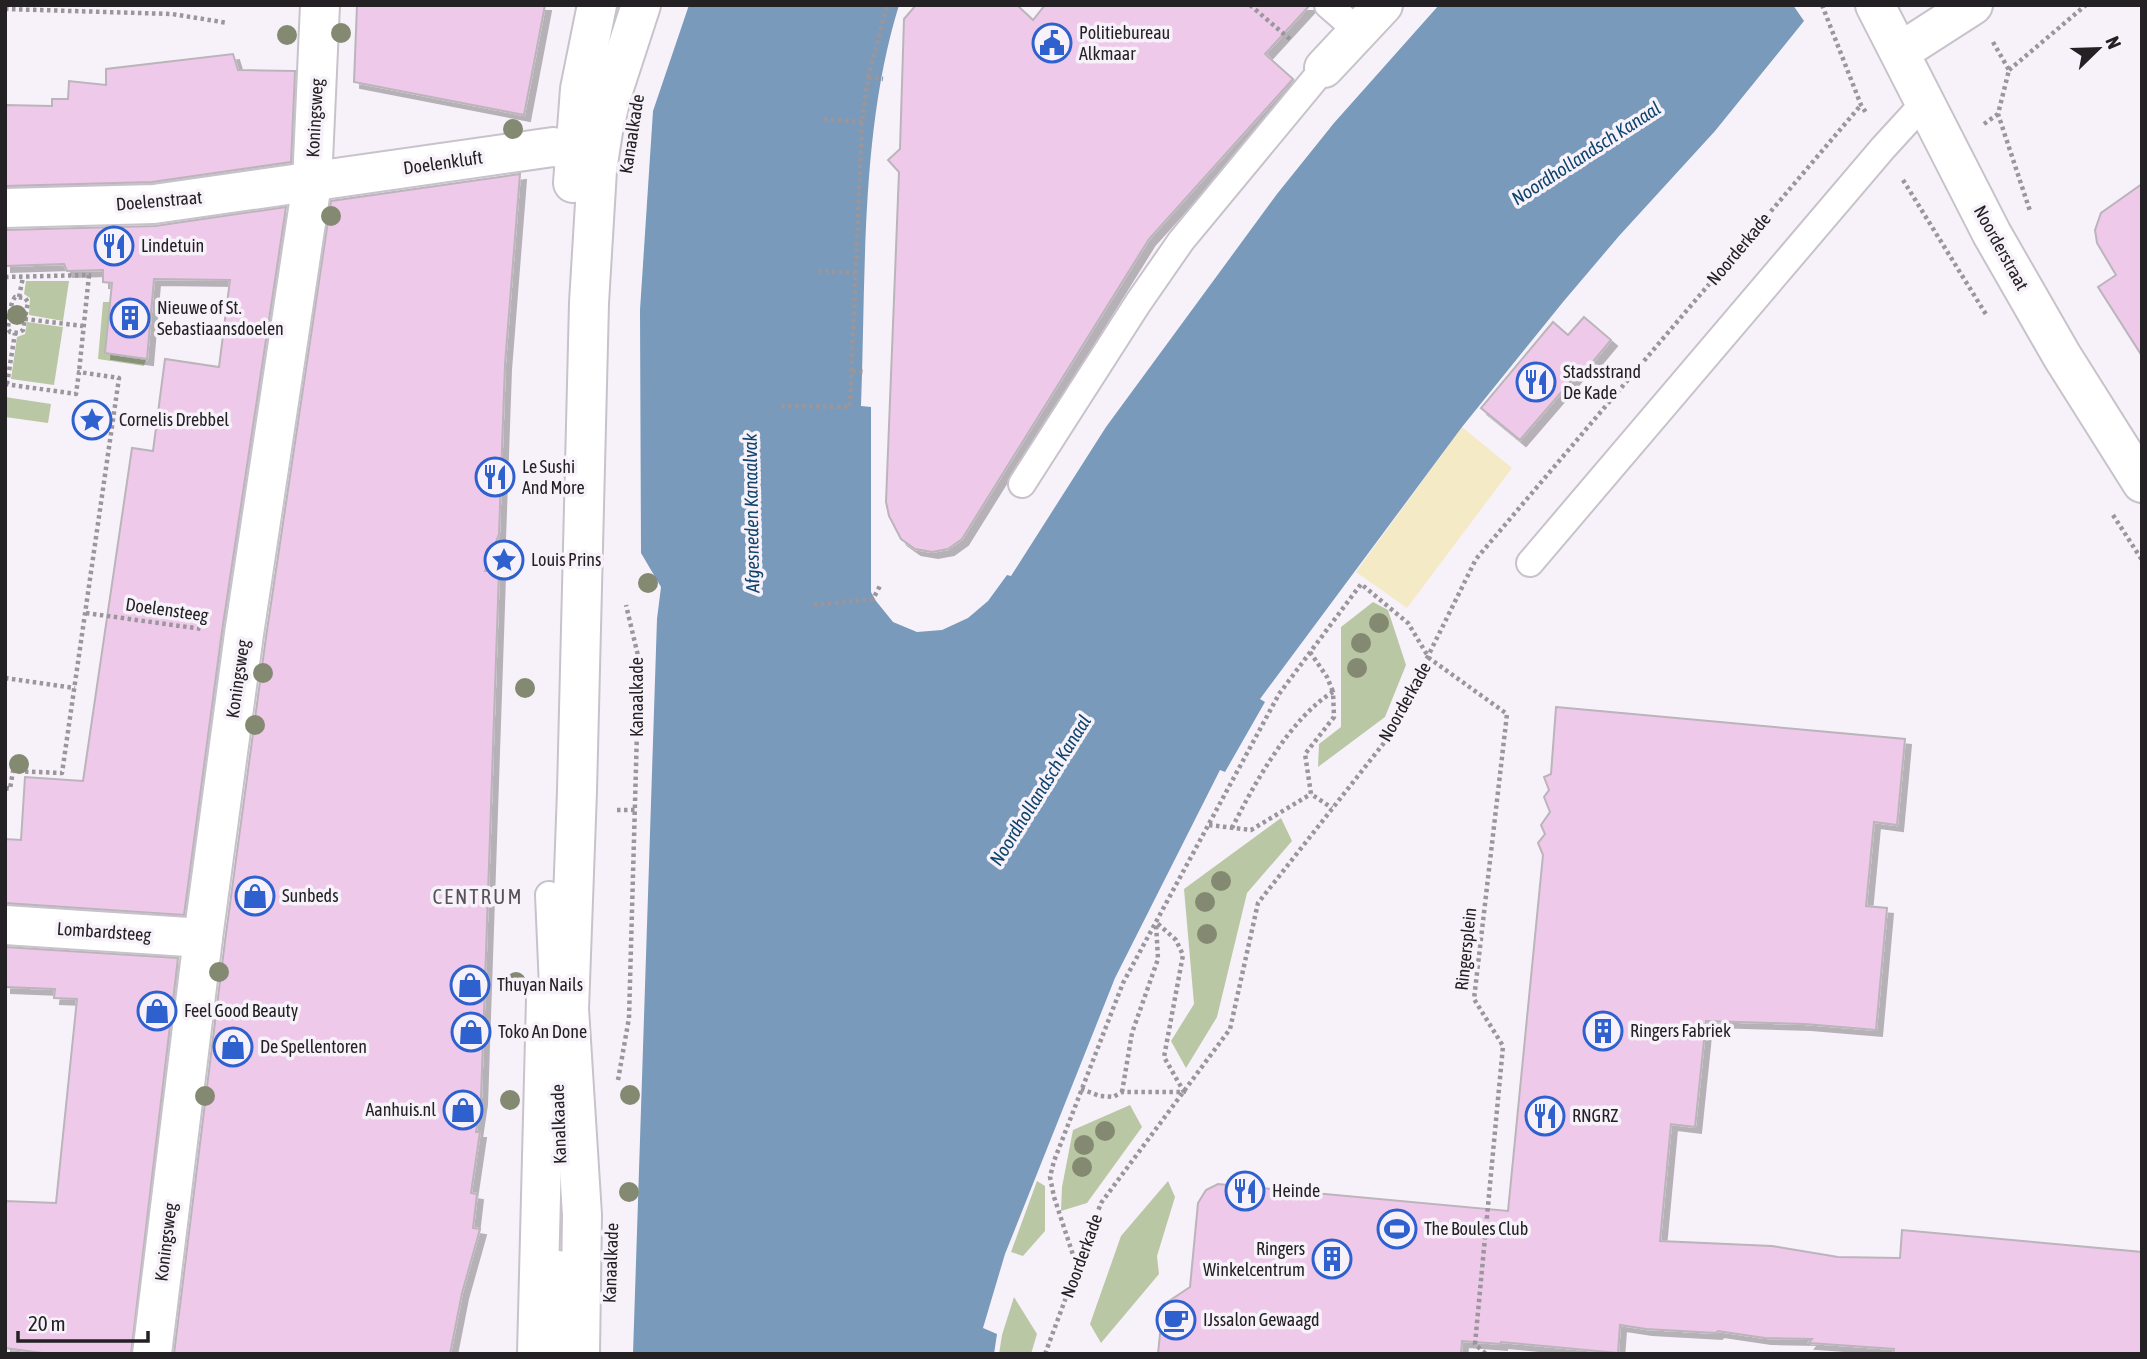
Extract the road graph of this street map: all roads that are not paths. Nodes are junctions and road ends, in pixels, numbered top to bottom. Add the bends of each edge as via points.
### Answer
1 (320, 5) edge
2 (597, 5) edge
3 (641, 5) edge
4 (1328, 5) edge
5 (1875, 5) edge
6 (1973, 5) edge
7 (1371, 18) edge
8 (1900, 52) junction
9 (1324, 68) joint
10 (1926, 101) junction
11 (574, 150) junction
12 (312, 183) junction
13 (5, 208) edge
14 (2142, 483) edge
15 (1023, 484) dead end
16 (1530, 563) dead end
17 (549, 895) junction
18 (5, 925) edge
19 (202, 938) junction
20 (152, 1354) edge
21 (537, 1354) edge
22 (556, 1354) edge
23 (579, 1354) edge

1 - 12 street, Koningsweg
2 - 11 street via 580,89
3 - 23 street, Kanaalkade via 603,131 589,303 569,1009 582,1215
4 - 7 lane
5 - 8 street, Noorderstraat
6 - 8 street
7 - 9 street
8 - 10 street, Noorderstraat
9 - 15 lane via 1181,241
10 - 14 street, Noorderstraat via 1992,234
10 - 16 lane
11 - 12 street, Doelenkluft via 553,147
11 - 17 street
12 - 13 street, Doelenstraat via 154,204
12 - 19 street, Koningsweg
17 - 21 street
17 - 22 lane, Kanalkaade via 561,1157
18 - 19 street, Lombardsteeg
19 - 20 street, Koningsweg

